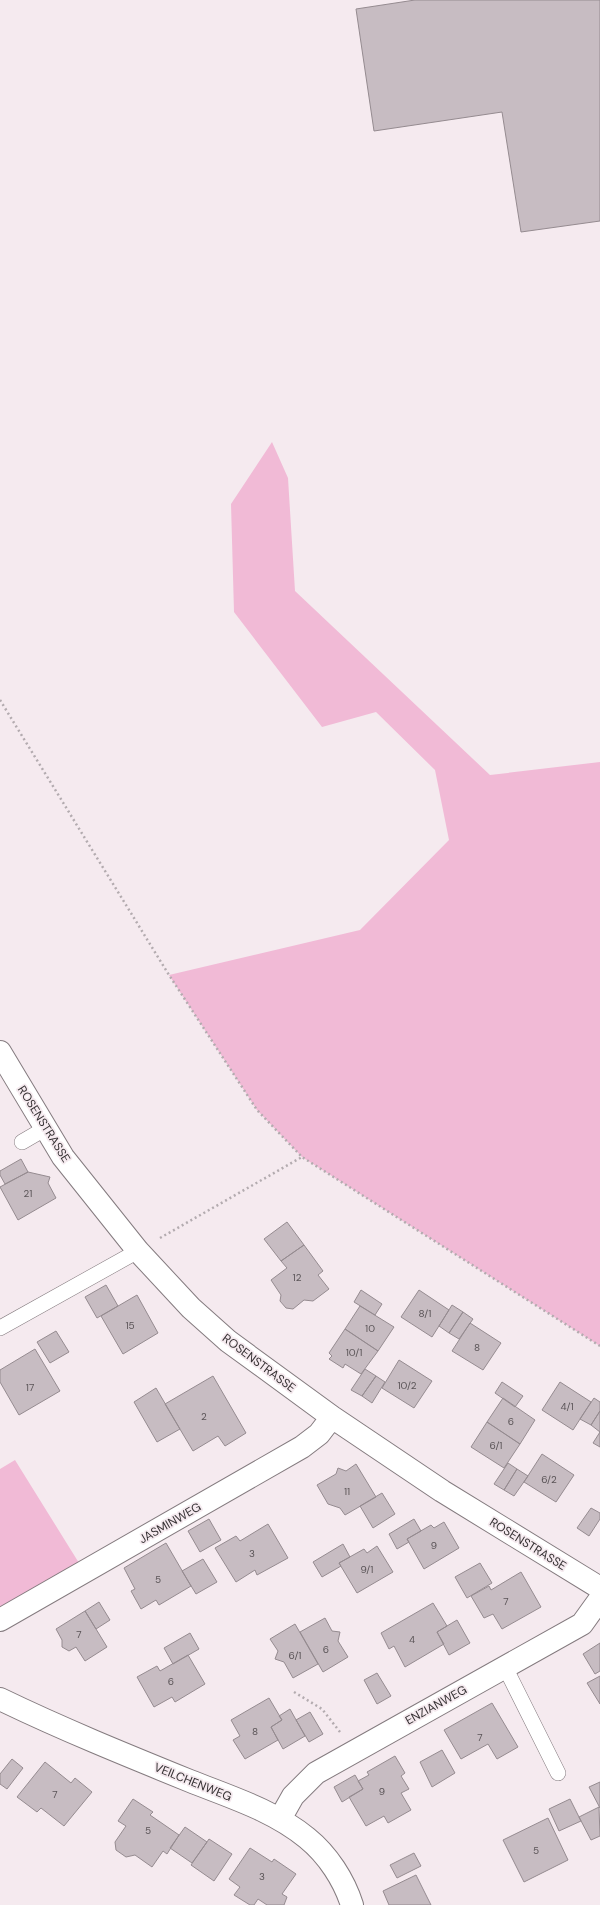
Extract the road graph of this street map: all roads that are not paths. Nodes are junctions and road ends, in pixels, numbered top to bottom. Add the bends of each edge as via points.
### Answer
1 (0, 1052) edge
2 (46, 1128) junction
3 (22, 1142) dead end
4 (138, 1251) junction
5 (0, 1328) edge
6 (332, 1417) junction
7 (600, 1588) edge
8 (600, 1599) edge
9 (0, 1620) edge
10 (505, 1667) junction
11 (0, 1699) edge
12 (558, 1773) dead end
13 (280, 1819) junction
14 (352, 1905) edge

1 - 2 street, ROSENSTRASSE
2 - 3 lane
2 - 4 street, ROSENSTRASSE via 63,1157
4 - 5 lane
4 - 6 street, ROSENSTRASSE via 191,1308 228,1341
6 - 7 street, ROSENSTRASSE via 442,1491
6 - 9 street, JASMINWEG via 319,1434 302,1447
8 - 10 street, ENZIANWEG via 582,1624
10 - 12 lane
10 - 13 street, ENZIANWEG via 316,1773 293,1796
11 - 13 street, VEILCHENWEG via 50,1724
13 - 14 street, VEILCHENWEG via 307,1838 329,1860 348,1892

